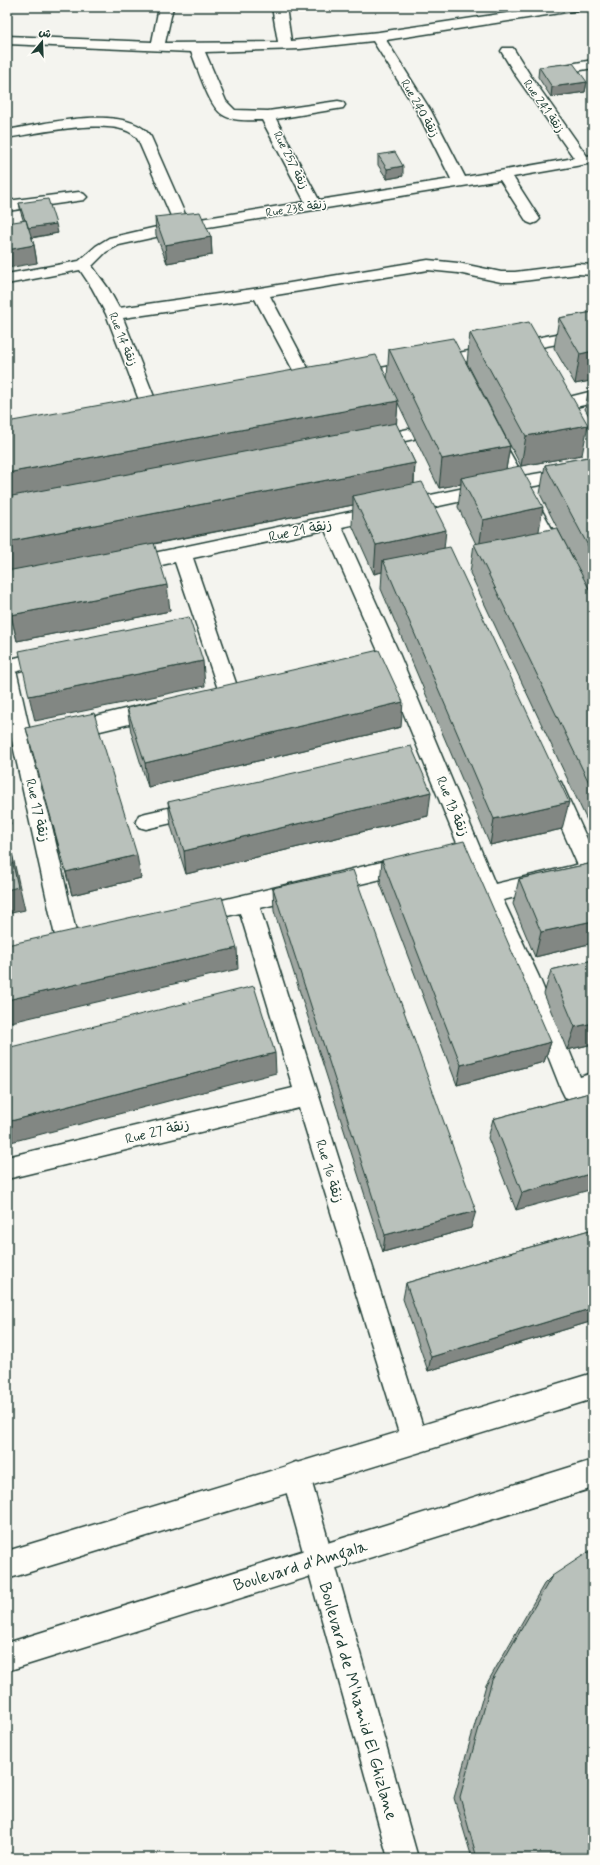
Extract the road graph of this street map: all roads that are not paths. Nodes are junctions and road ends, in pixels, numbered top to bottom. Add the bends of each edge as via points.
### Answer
1 (166, 7) edge
2 (279, 7) edge
3 (480, 7) edge
4 (573, 7) edge
5 (490, 19) junction
6 (377, 36) junction
7 (7, 40) edge
8 (285, 45) junction
9 (158, 46) junction
10 (196, 47) junction
11 (508, 51) dead end
12 (593, 64) edge
13 (523, 76) junction
14 (338, 106) dead end
15 (268, 115) junction
16 (7, 134) edge
17 (588, 160) edge
18 (504, 174) junction
19 (460, 182) junction
20 (79, 197) dead end
21 (314, 205) junction
22 (7, 206) edge
23 (532, 219) dead end
24 (183, 226) junction
25 (84, 265) junction
26 (593, 270) edge
27 (7, 279) edge
28 (260, 293) junction
29 (114, 314) junction
30 (593, 332) edge
31 (593, 397) edge
32 (567, 403) edge
33 (153, 416) edge
34 (486, 425) edge
35 (408, 435) dead end
36 (354, 446) edge
37 (593, 470) edge
38 (518, 483) junction
39 (330, 523) junction
40 (182, 554) junction
41 (114, 569) edge
42 (565, 569) edge
43 (68, 652) edge
44 (7, 667) edge
45 (7, 674) edge
46 (229, 692) edge
47 (178, 704) edge
48 (23, 742) junction
49 (545, 769) edge
50 (215, 805) edge
51 (146, 821) dead end
52 (471, 849) junction
53 (449, 854) edge
54 (427, 860) edge
55 (592, 871) edge
56 (489, 894) junction
57 (247, 902) junction
58 (178, 919) edge
59 (90, 940) edge
60 (68, 945) junction
61 (45, 950) edge
62 (583, 1086) edge
63 (307, 1095) junction
64 (7, 1168) edge
65 (593, 1386) edge
66 (414, 1440) junction
67 (593, 1474) edge
68 (296, 1476) junction
69 (319, 1559) junction
70 (7, 1565) edge
71 (7, 1657) edge
72 (403, 1858) edge

1 - 9 street
2 - 8 street
3 - 5 street
4 - 5 street
5 - 6 street
6 - 8 street
6 - 19 street, Rue 240 زنقة via 424,111
7 - 9 street
8 - 10 street
9 - 10 street
10 - 15 street via 225,111 238,116
11 - 13 street, Rue 241 زنقة
12 - 13 street
13 - 17 street, Rue 241 زنقة
14 - 15 street
15 - 21 street, Rue 257 زنقة
16 - 24 street via 90,122 112,121 134,128 142,134
17 - 18 street, Rue 238 زنقة
18 - 19 street, Rue 238 زنقة
18 - 23 street
19 - 21 street, Rue 238 زنقة
20 - 22 street
21 - 24 street, Rue 238 زنقة
24 - 25 street, Rue 238 زنقة via 114,241
25 - 27 street
25 - 29 street, Rue 14 زنقة
26 - 28 street via 578,269 501,277 428,265
28 - 29 street
28 - 30 street via 318,385 455,367
29 - 33 street, Rue 14 زنقة
31 - 32 street
34 - 38 street
35 - 36 street
37 - 38 street, Rue 21 زنقة
38 - 39 street, Rue 21 زنقة
38 - 42 street
39 - 40 street, Rue 21 زنقة
39 - 52 street, Rue 13 زنقة via 380,653 424,757
40 - 41 street, Rue 21 زنقة
40 - 46 street via 196,620
43 - 44 street
45 - 48 street, Rue 17 زنقة
47 - 48 street
48 - 60 street, Rue 17 زنقة
49 - 55 street
50 - 51 street
52 - 53 street
52 - 56 street, Rue 13 زنقة
54 - 57 street
55 - 56 street
56 - 62 street, Rue 13 زنقة
57 - 58 street
57 - 63 street, Rue 16 زنقة
59 - 60 street
60 - 61 street
63 - 64 street, Rue 27 زنقة
63 - 66 street, Rue 16 زنقة
65 - 66 street
66 - 68 street
67 - 69 street, Boulevard d'Amgala
68 - 69 street, Boulevard de M'hamid El Ghizlane
68 - 70 street
69 - 71 street, Boulevard d'Amgala
69 - 72 street, Boulevard de M'hamid El Ghizlane

